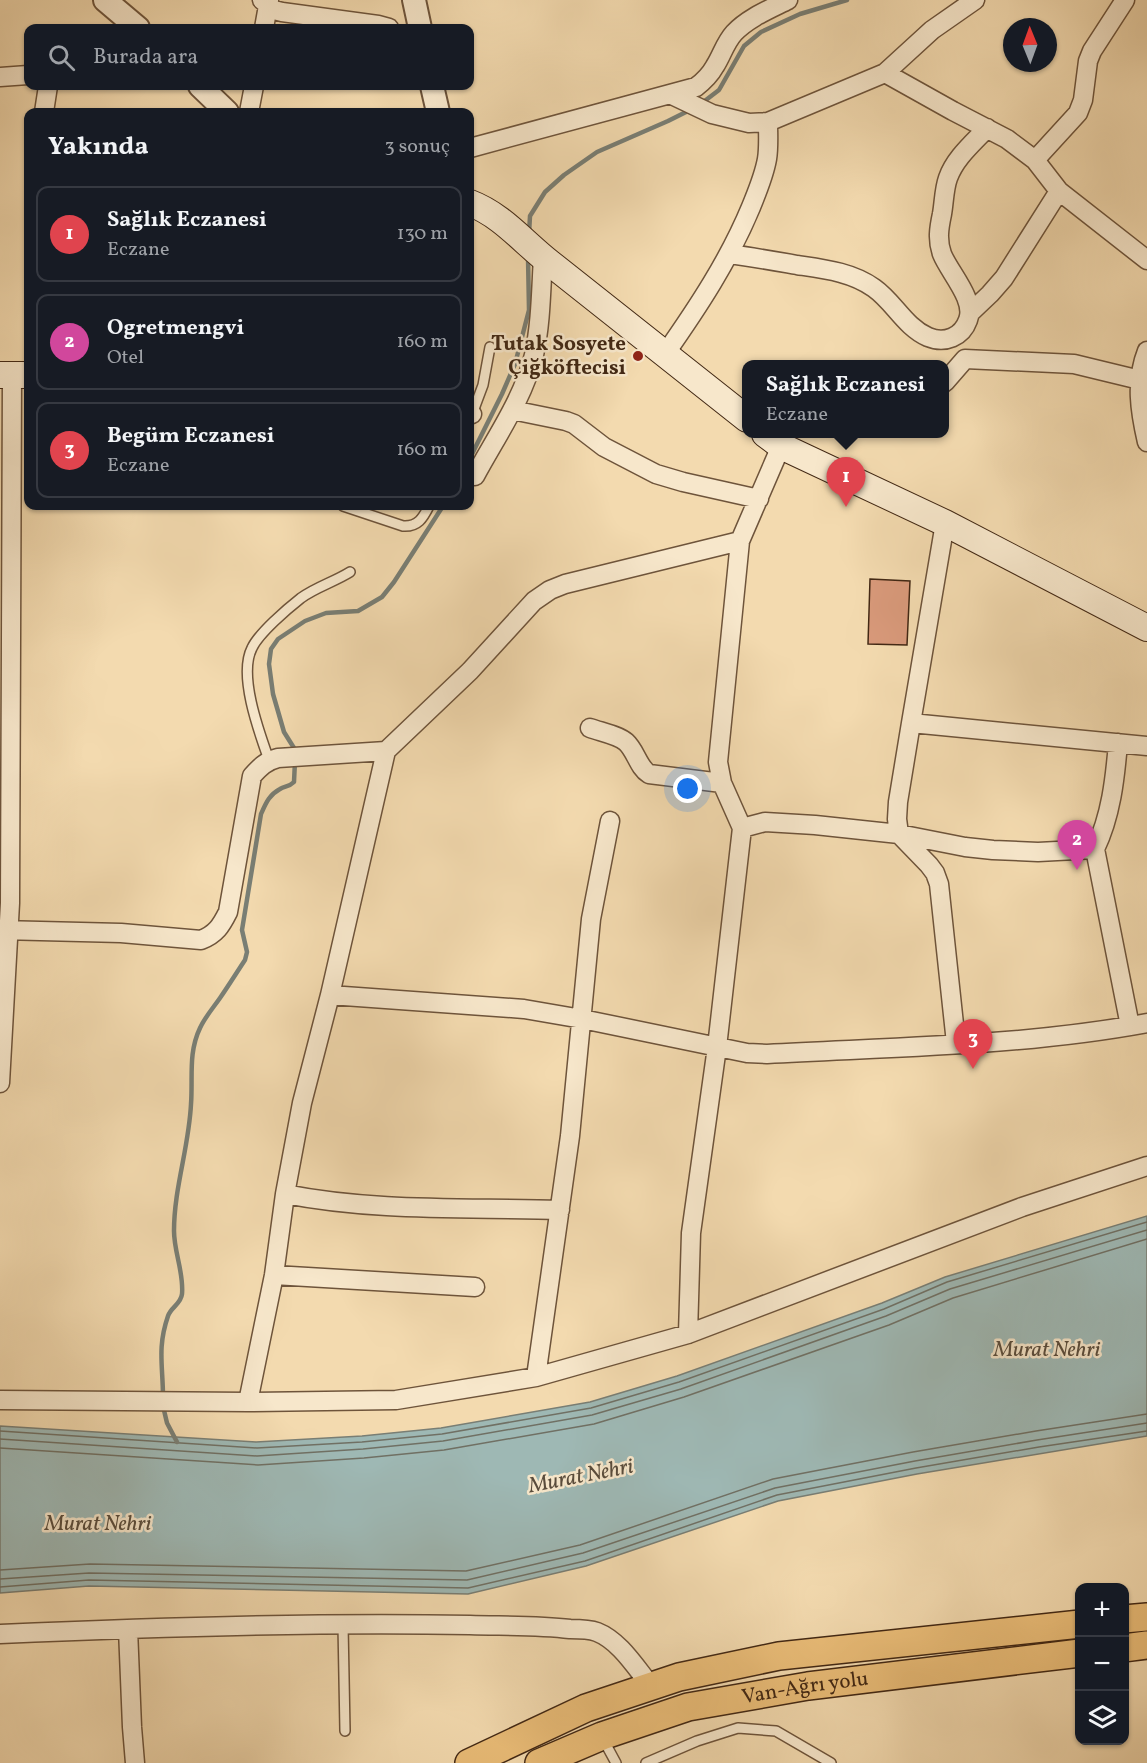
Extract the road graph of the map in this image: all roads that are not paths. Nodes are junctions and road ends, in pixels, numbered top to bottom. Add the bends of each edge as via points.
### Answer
1 (105, 0) edge
2 (414, 0) edge
3 (788, 0) edge
4 (952, 0) edge
5 (975, 0) edge
6 (1125, 0) edge
7 (266, 2) edge
8 (133, 24) edge
9 (264, 24) edge
10 (371, 24) edge
11 (419, 24) edge
12 (932, 30) junction
13 (885, 73) junction
14 (24, 75) edge
15 (0, 77) edge
16 (47, 90) edge
17 (204, 90) edge
18 (253, 90) edge
19 (433, 90) edge
20 (680, 98) junction
21 (45, 108) edge
22 (220, 108) edge
23 (250, 108) edge
24 (437, 108) edge
25 (768, 122) junction
26 (987, 128) junction
27 (474, 147) edge
28 (1035, 160) junction
29 (1059, 191) junction
30 (474, 201) edge
31 (729, 254) junction
32 (541, 256) junction
33 (1147, 260) edge
34 (970, 313) junction
35 (954, 338) junction
36 (490, 347) dead end
37 (1147, 351) edge
38 (665, 354) junction
39 (965, 358) junction
40 (13, 375) edge
41 (949, 377) edge
42 (1140, 380) junction
43 (474, 406) edge
44 (512, 410) junction
45 (742, 415) edge
46 (773, 440) edge
47 (1147, 442) edge
48 (475, 476) dead end
49 (759, 499) junction
50 (355, 510) edge
51 (427, 510) edge
52 (945, 523) junction
53 (740, 541) junction
54 (350, 572) dead end
55 (6, 600) edge
56 (1147, 628) edge
57 (6, 676) edge
58 (910, 723) junction
59 (590, 728) dead end
60 (1118, 743) junction
61 (1147, 746) edge
62 (386, 751) junction
63 (274, 759) junction
64 (722, 783) junction
65 (610, 821) dead end
66 (742, 828) junction
67 (899, 834) junction
68 (953, 845) junction
69 (1095, 849) junction
70 (939, 884) junction
71 (4, 930) edge
72 (330, 995) junction
73 (582, 1019) junction
74 (1139, 1024) edge
75 (956, 1043) junction
76 (717, 1047) junction
77 (0, 1083) edge
78 (1147, 1166) edge
79 (285, 1194) junction
80 (560, 1210) junction
81 (274, 1275) junction
82 (475, 1287) dead end
83 (688, 1334) junction
84 (536, 1377) junction
85 (0, 1400) edge
86 (248, 1402) junction
87 (1147, 1617) edge
88 (1129, 1619) edge
89 (343, 1625) junction
90 (1075, 1625) edge
91 (128, 1629) junction
92 (0, 1634) edge
93 (1147, 1645) edge
94 (1129, 1647) edge
95 (1075, 1654) edge
96 (651, 1686) junction
97 (663, 1716) junction
98 (345, 1731) dead end
99 (602, 1736) junction
100 (135, 1763) edge
101 (469, 1763) edge
102 (539, 1763) edge
103 (616, 1763) edge
104 (646, 1763) edge
105 (831, 1763) edge

1 - 8 street
2 - 11 street
3 - 20 street via 736,31 708,77
4 - 12 street
5 - 12 street
6 - 28 street via 1092,51 1078,113
7 - 9 street
7 - 10 street via 282,12
12 - 13 street
13 - 25 street
13 - 26 street
14 - 15 street
16 - 21 street
17 - 22 street
18 - 23 street
19 - 24 street
20 - 25 street via 712,114 749,123
20 - 27 street
25 - 31 street via 767,161 759,189
26 - 28 street
26 - 34 street via 959,159 948,178 939,230 943,255
28 - 29 street
29 - 33 street
29 - 34 street via 1004,278
30 - 32 main road
31 - 35 street via 857,277 876,289 928,337
31 - 38 street
32 - 38 main road
32 - 44 street via 534,355
34 - 35 street via 962,333
35 - 39 street
36 - 43 lane via 483,385
37 - 42 street
38 - 45 main road
39 - 41 street
39 - 42 street via 1074,364
40 - 55 street
42 - 47 street
44 - 48 street
44 - 49 street via 574,424 604,447 656,474
46 - 49 street
46 - 52 main road
49 - 53 street
50 - 51 lane via 403,526 419,522
52 - 56 main road
52 - 58 street
53 - 62 street via 550,590 534,601 470,671
53 - 64 street via 718,762
54 - 63 lane via 301,598 271,625 250,652 247,676 255,718
55 - 57 street
57 - 71 street via 10,891
58 - 60 street
58 - 67 street via 898,802
59 - 64 street via 624,740 649,774
60 - 61 street
60 - 69 street via 1112,796
62 - 63 street
62 - 72 street
63 - 71 street via 252,776 228,912 213,936 194,940 121,933
64 - 66 street
65 - 73 street via 593,904
66 - 67 street via 765,822
66 - 76 street
67 - 68 street
67 - 70 street via 929,865
68 - 69 street via 1038,852
68 - 70 street via 946,853
69 - 74 street
70 - 75 street
71 - 77 street
72 - 73 street via 524,1009
72 - 79 street via 302,1103
73 - 76 street
73 - 80 street
74 - 75 street via 1050,1037
75 - 76 street via 767,1054
76 - 83 street via 691,1233
78 - 83 street via 1022,1207
79 - 80 street via 363,1206
79 - 81 street
80 - 84 street
81 - 82 street
81 - 86 street
83 - 84 street
84 - 86 street via 396,1400
85 - 86 street
87 - 88 main road
89 - 91 street
89 - 96 street via 523,1626 594,1631 607,1636
89 - 98 lane
90 - 96 main road via 779,1656
91 - 92 street
91 - 100 street
93 - 94 main road
95 - 97 main road, Van-Ağrı yolu via 807,1686 688,1707
96 - 97 main road
96 - 101 main road via 586,1708
97 - 99 main road, Van-Ağrı yolu
99 - 102 main road, Van-Ağrı yolu
99 - 103 lane
104 - 105 lane via 738,1728 776,1731

